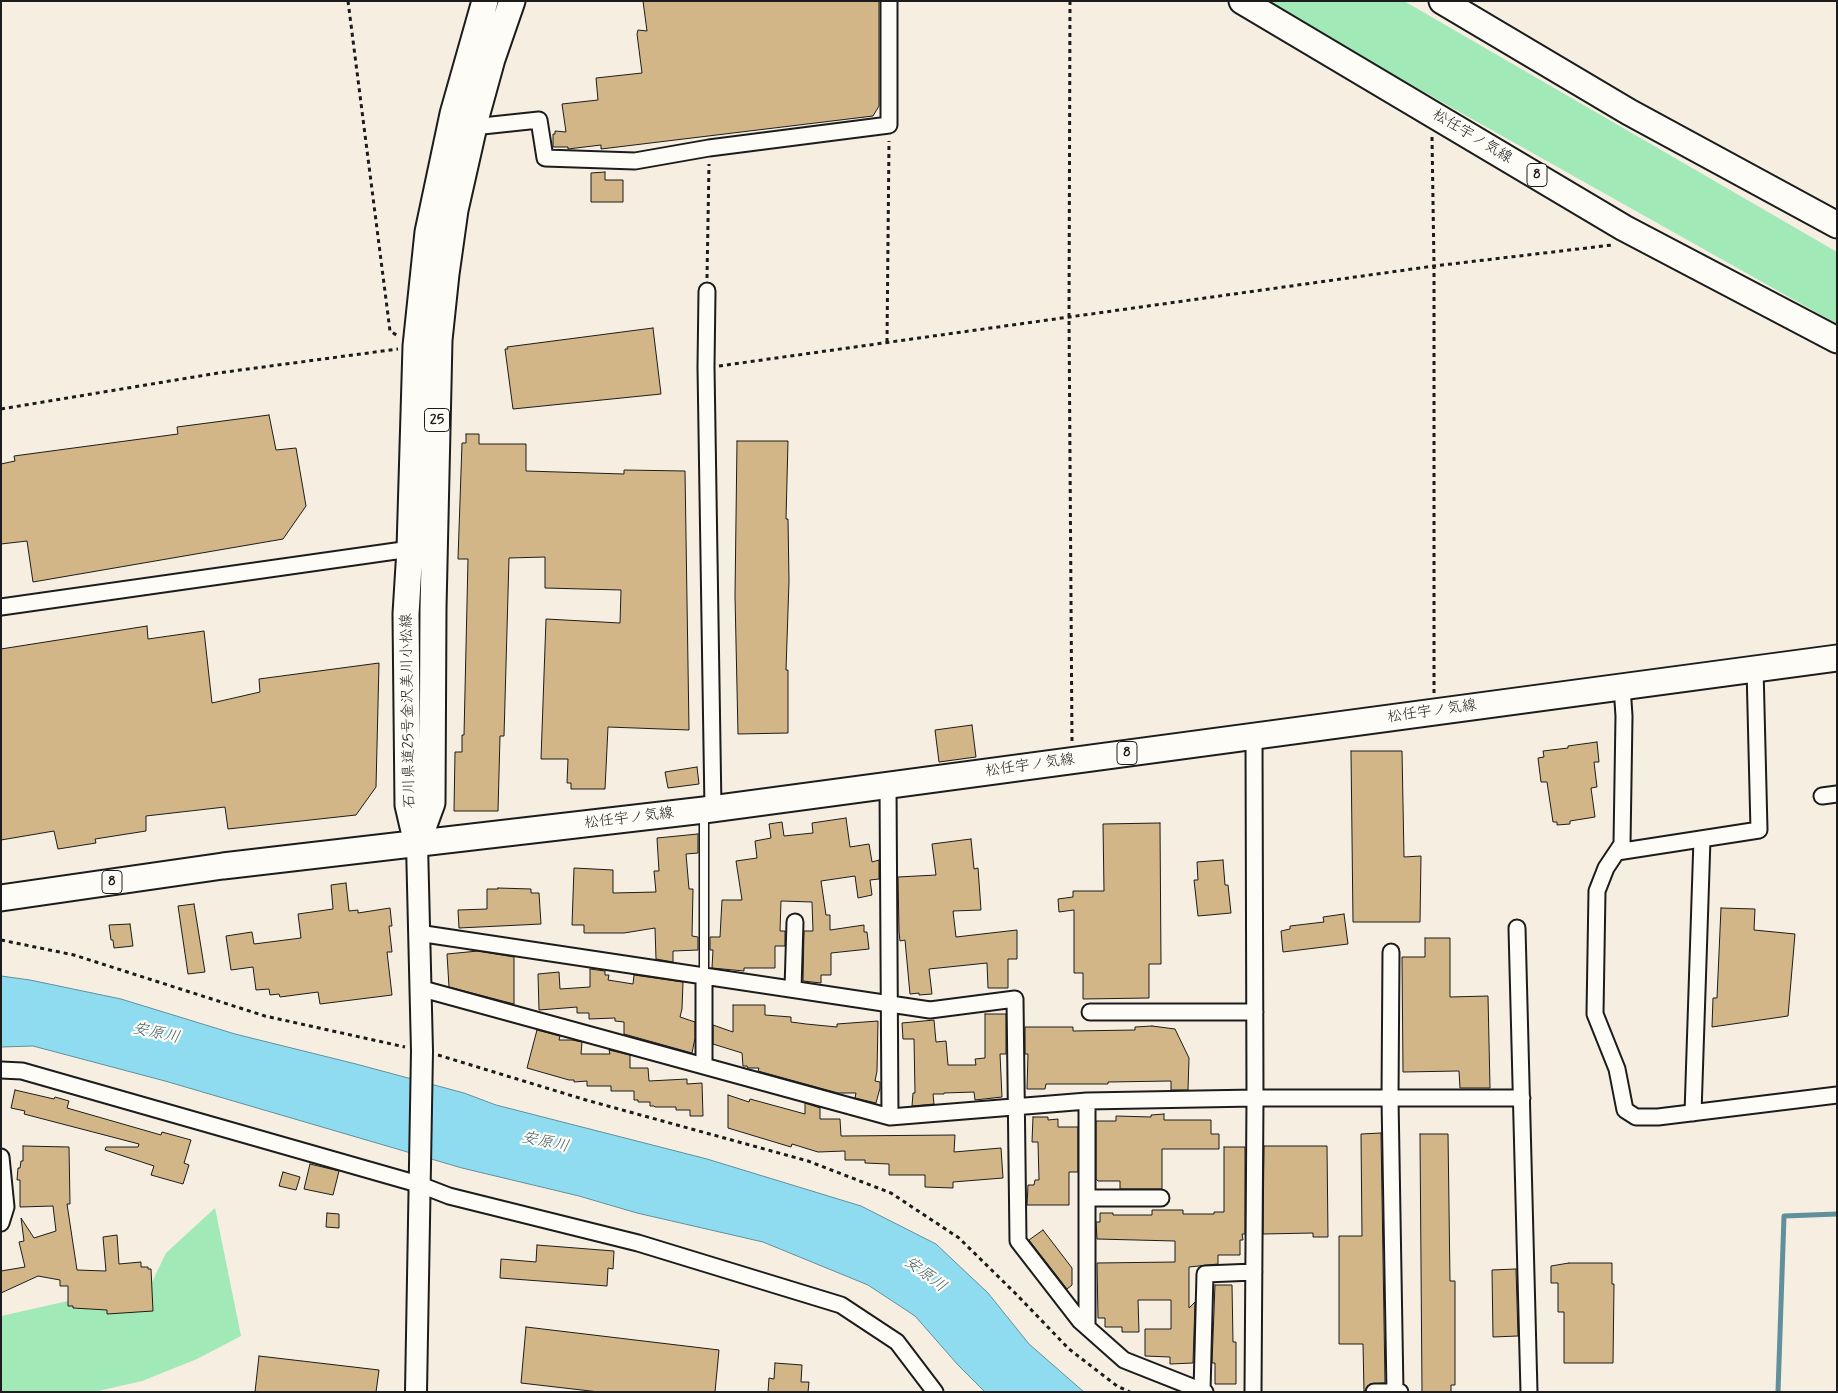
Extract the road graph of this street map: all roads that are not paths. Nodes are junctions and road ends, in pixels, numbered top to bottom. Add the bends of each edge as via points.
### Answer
1 (485, 1) edge
2 (512, 1) edge
3 (889, 1) edge
4 (1242, 1) edge
5 (1442, 1) edge
6 (473, 127) junction
7 (1837, 225) edge
8 (707, 291) road end
9 (1837, 340) edge
10 (410, 549) junction
11 (1, 607) edge
12 (1837, 658) edge
13 (1755, 668) junction
14 (1622, 686) junction
15 (1254, 737) junction
16 (888, 786) junction
17 (708, 809) junction
18 (1702, 839) junction
19 (417, 844) junction
20 (1617, 852) junction
21 (223, 866) junction
22 (1, 882) edge
23 (1, 898) edge
24 (795, 922) dead end
25 (1516, 928) dead end
26 (418, 933) junction
27 (1391, 952) dead end
28 (704, 975) junction
29 (419, 988) junction
30 (793, 989) junction
31 (890, 1004) junction
32 (1090, 1012) dead end
33 (1255, 1012) junction
34 (704, 1065) junction
35 (1, 1070) edge
36 (1837, 1096) edge
37 (1255, 1098) junction
38 (1390, 1098) junction
39 (1522, 1098) junction
40 (1087, 1101) junction
41 (1017, 1107) junction
42 (1693, 1113) junction
43 (890, 1116) junction
44 (1, 1157) edge
45 (418, 1177) junction
46 (1087, 1198) junction
47 (1161, 1198) dead end
48 (1, 1223) edge
49 (1254, 1272) junction
50 (1087, 1327) junction
51 (1204, 1391) edge
52 (416, 1392) edge
53 (935, 1392) edge
54 (1254, 1392) edge
55 (1374, 1392) edge
56 (1395, 1392) edge
57 (1400, 1392) edge
58 (1529, 1392) edge

1 - 10 main road, 石川県道25号金沢美川小松線 / 25 via 453,114 428,232 416,346
2 - 6 main road, 石川県道25号金沢美川小松線 / 25
3 - 6 street via 889,125 635,161 544,158 539,120
4 - 9 main road, 松任宇ノ気線 / 8 via 1624,228
5 - 7 main road via 1629,112
6 - 19 main road, 石川県道25号金沢美川小松線 / 25 via 455,210 439,340 432,803
8 - 17 street
10 - 11 street
10 - 19 main road, 石川県道25号金沢美川小松線 / 25 via 406,614 408,805
12 - 13 main road, 松任宇ノ気線 / 8
13 - 14 main road, 松任宇ノ気線 / 8
13 - 18 street via 1759,830
14 - 15 main road, 松任宇ノ気線 / 8
14 - 20 street via 1622,844
15 - 16 main road, 松任宇ノ気線 / 8
15 - 33 street
16 - 17 main road, 松任宇ノ気線 / 8
16 - 31 street
17 - 19 main road, 松任宇ノ気線 / 8
17 - 28 lane
18 - 20 street
18 - 42 street
19 - 21 main road, 松任宇ノ気線 / 8
19 - 26 street
20 - 42 street via 1606,868 1597,892 1595,1014 1617,1069 1625,1110 1636,1117
21 - 22 main road, 松任宇ノ気線 / 8
21 - 23 main road, 松任宇ノ気線 / 8
24 - 30 street
25 - 39 street
26 - 28 street
26 - 29 street
27 - 38 street
28 - 30 street
28 - 34 street
29 - 34 street
29 - 45 street via 422,1050
30 - 31 street
31 - 41 street via 930,1010 1014,1000
31 - 43 street
32 - 33 street
33 - 37 street
34 - 43 street
35 - 45 street via 22,1072
36 - 42 street
37 - 38 street
37 - 40 street
37 - 49 street
38 - 39 street
38 - 56 street
39 - 58 street
40 - 41 street
40 - 46 street
41 - 43 street
41 - 50 street via 1018,1241
44 - 48 street via 6,1207
45 - 52 street
45 - 53 street via 449,1196 638,1243 841,1305 897,1342
46 - 47 street
46 - 50 street
49 - 51 street via 1205,1274
49 - 54 street
50 - 51 street via 1124,1360
55 - 56 street
56 - 57 street

